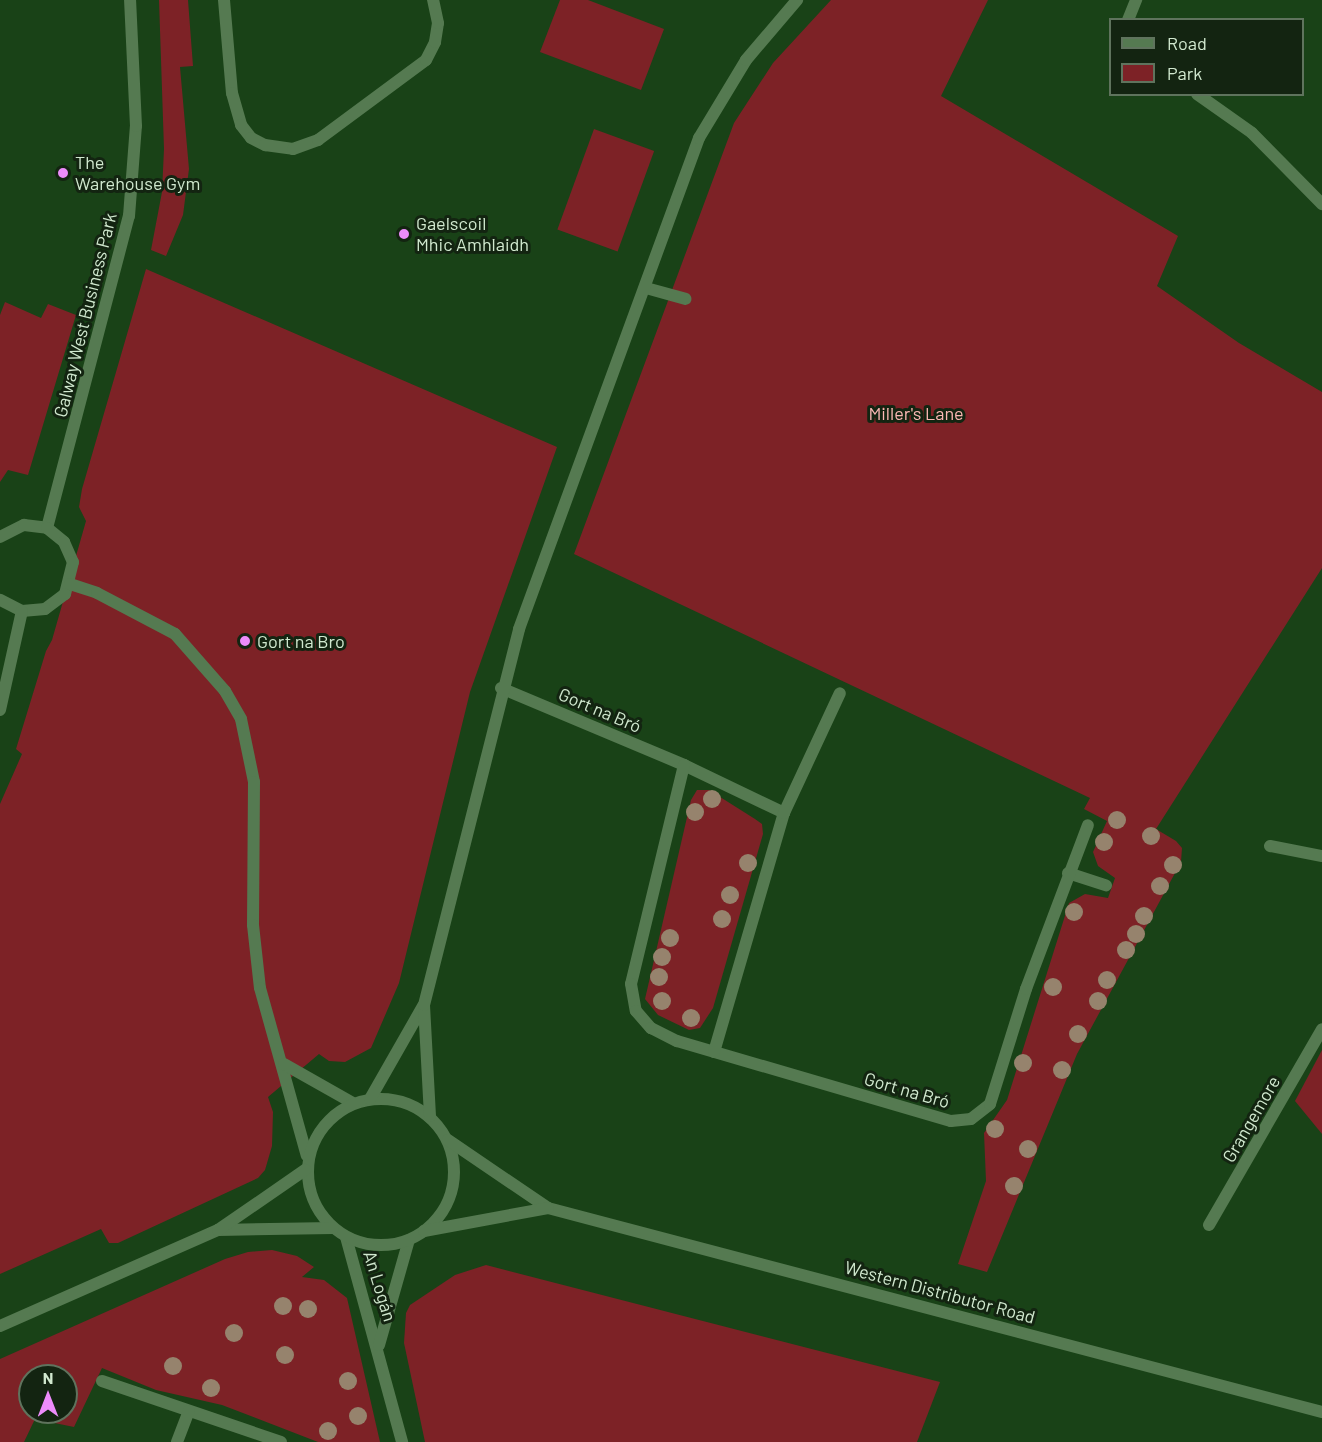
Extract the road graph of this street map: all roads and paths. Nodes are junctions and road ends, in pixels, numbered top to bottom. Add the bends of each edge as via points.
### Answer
1 (130, 0) edge
2 (224, 0) edge
3 (433, 0) edge
4 (797, 0) edge
5 (1136, 0) edge
6 (1129, 18) edge
7 (1200, 96) edge
8 (1322, 204) edge
9 (646, 288) junction
10 (686, 299) dead end
11 (47, 528) junction
12 (0, 537) edge
13 (70, 584) junction
14 (0, 600) edge
15 (22, 611) junction
16 (501, 688) junction
17 (840, 693) dead end
18 (0, 710) edge
19 (684, 765) junction
20 (784, 813) junction
21 (1088, 825) dead end
22 (1270, 846) dead end
23 (1322, 856) edge
24 (1068, 873) junction
25 (1106, 885) dead end
26 (424, 1005) junction
27 (1322, 1029) edge
28 (714, 1052) junction
29 (284, 1064) junction
30 (370, 1099) junction
31 (353, 1103) junction
32 (430, 1116) junction
33 (447, 1140) junction
34 (307, 1156) junction
35 (305, 1170) junction
36 (548, 1208) junction
37 (1209, 1225) dead end
38 (333, 1228) junction
39 (218, 1230) junction
40 (424, 1231) junction
41 (346, 1237) junction
42 (409, 1240) junction
43 (0, 1326) edge
44 (379, 1346) junction
45 (102, 1381) dead end
46 (189, 1411) junction
47 (1322, 1412) edge
48 (177, 1442) edge
49 (281, 1442) edge
50 (402, 1442) edge

1 - 11 street, Galway West Business Park via 136,126 129,216
2 - 3 street via 232,93 241,125 251,138 265,145 293,149 318,140 426,60 435,42 438,23
4 - 9 street via 746,60 712,112
5 - 6 street
7 - 8 street via 1252,133
9 - 10 street
9 - 16 street via 530,597
11 - 12 street via 24,525
11 - 13 street via 70,551
13 - 15 street via 56,603
13 - 29 street via 97,592 175,634 225,691 241,719 254,782 253,925 260,988
14 - 15 street
15 - 18 street
16 - 19 street, Gort na Bró
16 - 26 street
17 - 20 street
19 - 20 street, Gort na Bró
19 - 28 street, Gort na Bró via 631,995 636,1011 651,1028
20 - 28 street
21 - 24 street, Gort na Bró
22 - 23 street
24 - 25 street
24 - 28 street, Gort na Bró via 995,1093 978,1116 951,1121
26 - 30 street
26 - 32 street
27 - 37 street, Grangemore
29 - 31 street
29 - 34 street via 293,1113
30 - 31 street
30 - 32 street via 410,1104
31 - 34 street via 321,1129
32 - 33 street
33 - 36 street, Western Distributor Road
33 - 40 street via 454,1160 453,1190 442,1214
34 - 35 street
35 - 38 street via 310,1193
35 - 39 street
36 - 40 street, Western Distributor Road
36 - 47 street, Western Distributor Road
38 - 39 street
38 - 41 street
39 - 43 street
40 - 42 street
41 - 42 street via 366,1244 388,1245
41 - 44 street, An Logán
42 - 44 street, An Logán
44 - 50 street, An Logán
45 - 46 street
46 - 48 street
46 - 49 street

